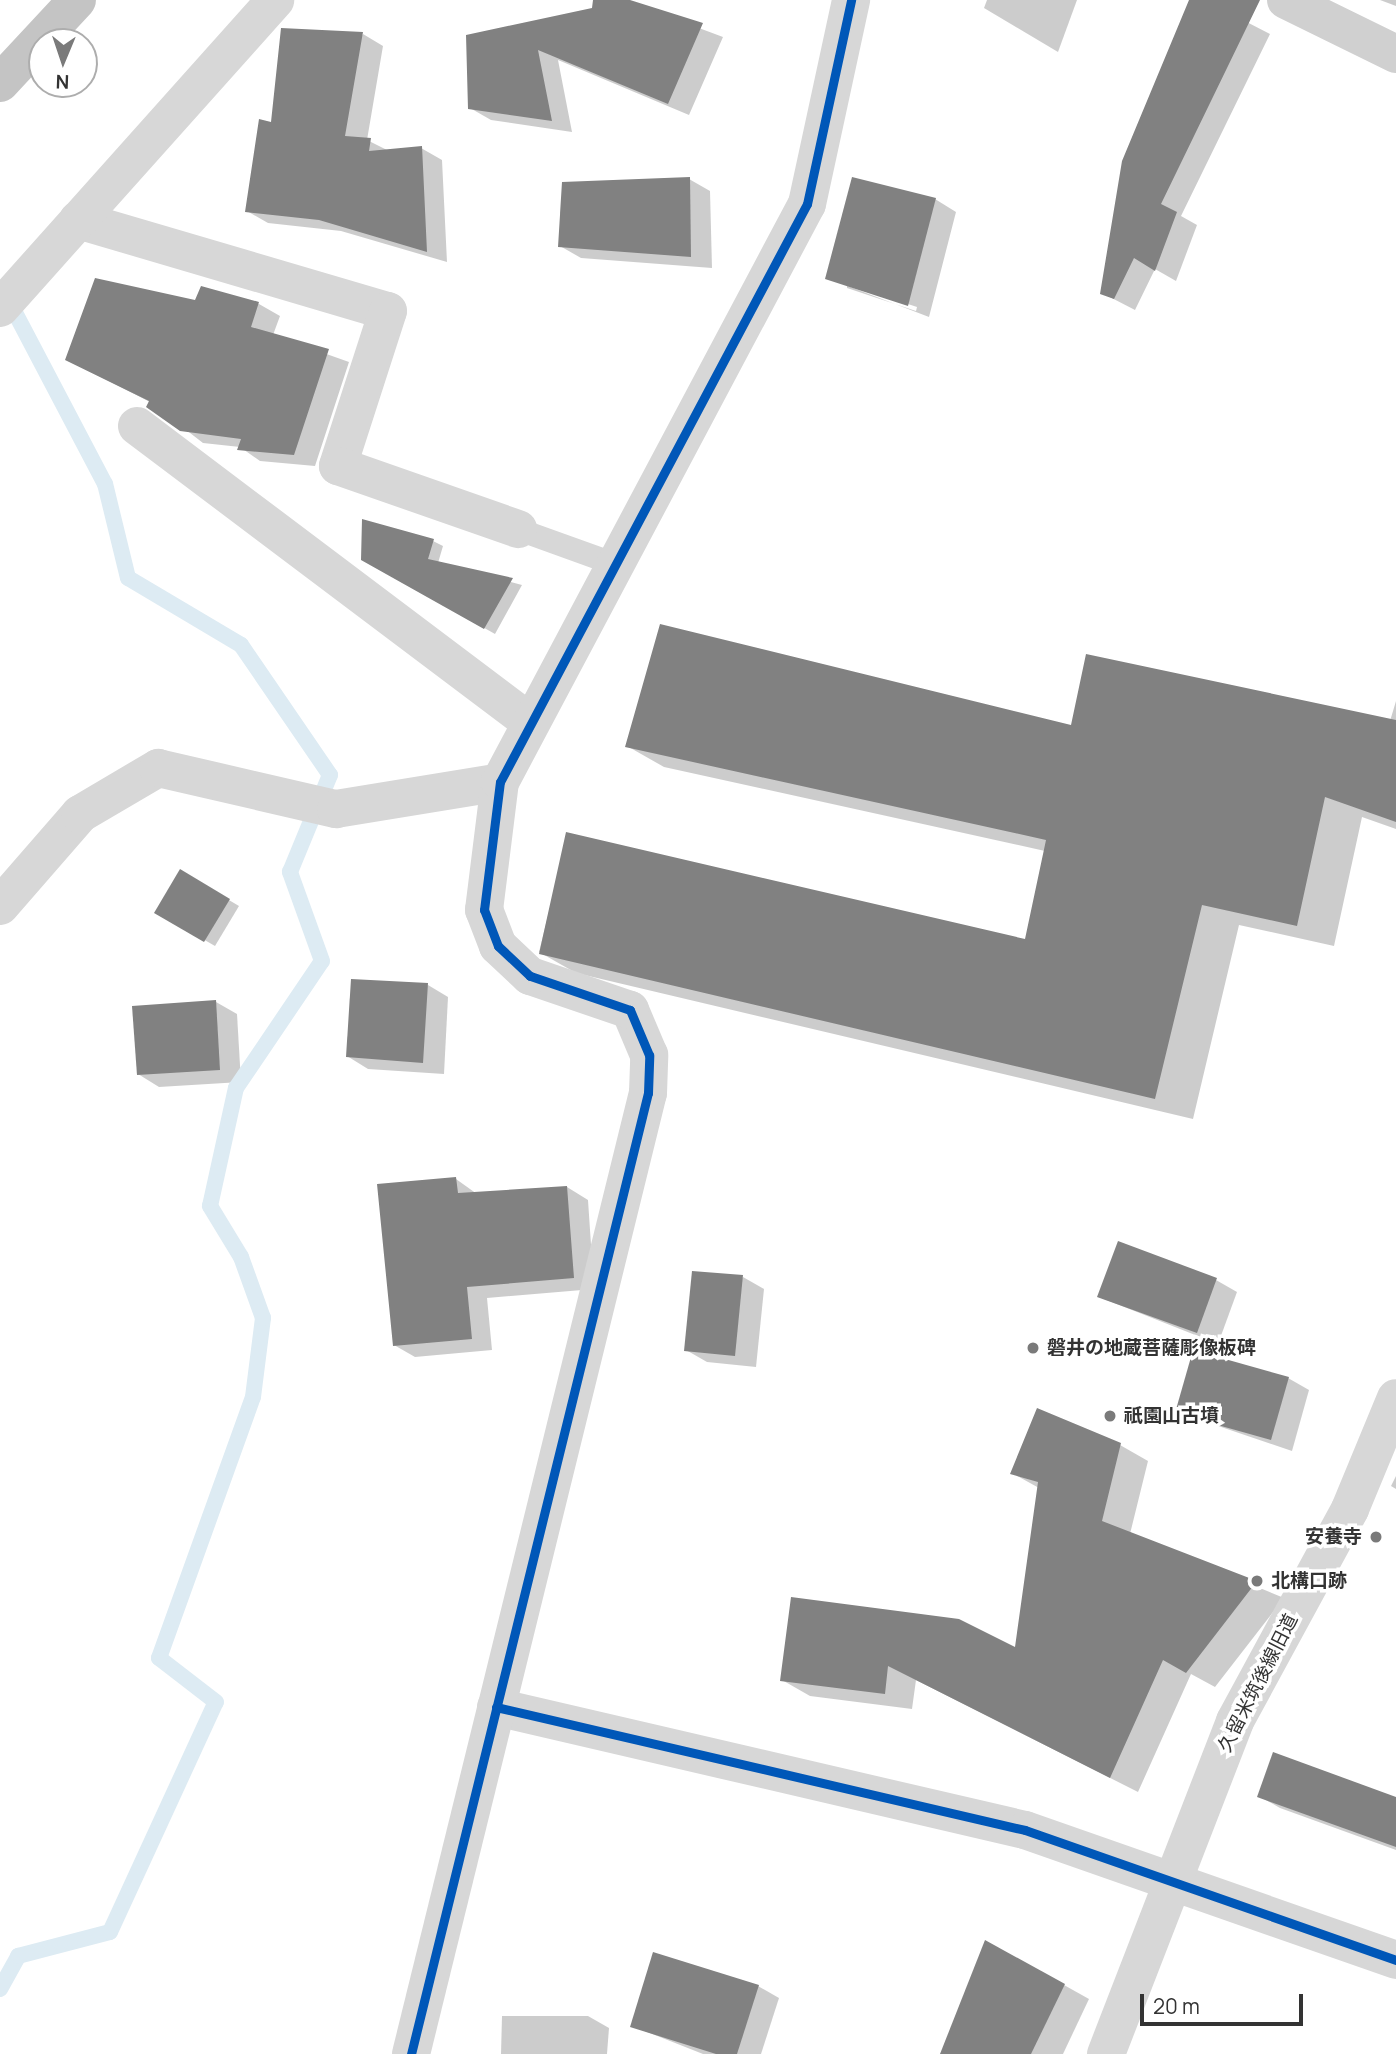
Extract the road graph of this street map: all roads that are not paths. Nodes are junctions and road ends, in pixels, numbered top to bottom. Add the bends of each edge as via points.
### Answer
1 (77, 0) edge
2 (275, 0) edge
3 (851, 0) edge
4 (1286, 0) edge
5 (1396, 54) edge
6 (0, 83) edge
7 (78, 220) junction
8 (0, 308) edge
9 (137, 426) dead end
10 (518, 529) joint
11 (615, 564) junction
12 (531, 723) junction
13 (500, 782) junction
14 (0, 906) edge
15 (1396, 1398) edge
16 (496, 1707) junction
17 (1173, 1881) junction
18 (1396, 1960) edge
19 (411, 2054) edge
20 (1106, 2054) edge

1 - 6 highway
2 - 7 street
3 - 11 street via 807,204
4 - 5 main road
7 - 8 street
7 - 10 street via 388,311 338,466
9 - 12 street
10 - 11 lane
11 - 12 street
12 - 13 street
13 - 14 street via 336,809 158,768 80,814
13 - 16 street via 484,910 498,946 530,976 630,1010 649,1055 648,1093
15 - 17 street, 久留米筑後線旧道 via 1350,1509 1235,1721
16 - 17 street via 1025,1830
16 - 19 street
17 - 18 street
17 - 20 street, 久留米筑後線旧道

